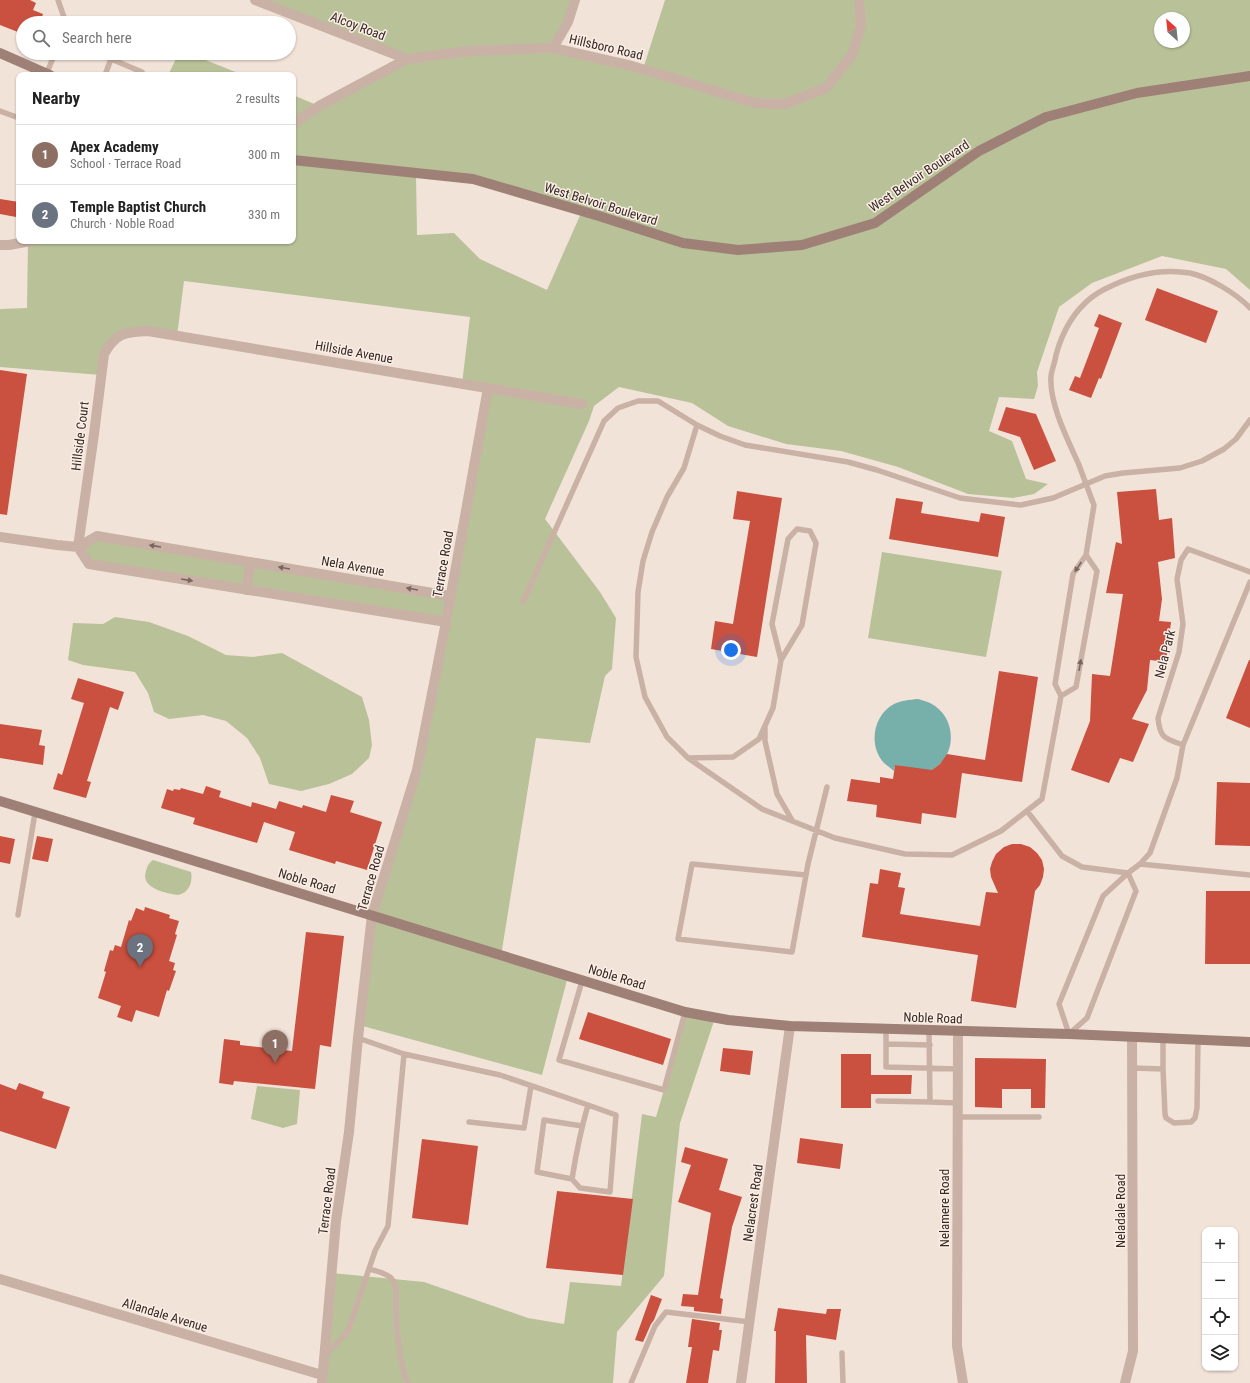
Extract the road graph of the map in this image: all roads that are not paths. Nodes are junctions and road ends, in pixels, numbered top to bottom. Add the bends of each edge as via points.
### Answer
1 (58, 0) edge
2 (256, 0) edge
3 (575, 0) edge
4 (859, 0) edge
5 (64, 16) edge
6 (553, 48) junction
7 (0, 53) edge
8 (407, 59) junction
9 (16, 60) edge
10 (16, 60) edge
11 (53, 60) edge
12 (111, 60) edge
13 (113, 60) edge
14 (43, 72) edge
15 (49, 72) edge
16 (107, 72) edge
17 (142, 72) dead end
18 (1250, 76) edge
19 (0, 111) edge
20 (16, 117) edge
21 (296, 122) edge
22 (296, 160) edge
23 (16, 244) edge
24 (0, 245) edge
25 (1250, 308) edge
26 (121, 335) joint
27 (488, 388) junction
28 (582, 404) dead end
29 (1250, 420) edge
30 (696, 425) junction
31 (0, 537) edge
32 (78, 547) junction
33 (1086, 554) junction
34 (251, 562) junction
35 (1250, 572) edge
36 (1250, 582) edge
37 (246, 590) junction
38 (450, 596) junction
39 (523, 602) dead end
40 (446, 622) junction
41 (781, 660) junction
42 (1061, 696) junction
43 (766, 724) junction
44 (1183, 745) junction
45 (688, 758) junction
46 (827, 787) dead end
47 (0, 801) edge
48 (1028, 810) junction
49 (35, 813) junction
50 (792, 820) junction
51 (816, 830) junction
52 (1140, 864) junction
53 (1128, 873) junction
54 (806, 875) junction
55 (1250, 875) edge
56 (18, 915) dead end
57 (372, 915) junction
58 (582, 981) junction
59 (685, 1012) junction
60 (790, 1026) junction
61 (886, 1029) junction
62 (929, 1031) junction
63 (958, 1032) junction
64 (1069, 1034) junction
65 (1132, 1037) junction
66 (358, 1038) junction
67 (1163, 1039) junction
68 (1198, 1040) junction
69 (1250, 1042) edge
70 (886, 1044) junction
71 (930, 1045) junction
72 (404, 1054) junction
73 (930, 1068) junction
74 (1132, 1068) junction
75 (958, 1069) junction
76 (1163, 1069) junction
77 (530, 1086) junction
78 (878, 1101) dead end
79 (930, 1102) junction
80 (957, 1103) junction
81 (588, 1105) junction
82 (957, 1117) junction
83 (1039, 1117) dead end
84 (469, 1122) dead end
85 (582, 1126) junction
86 (572, 1179) junction
87 (369, 1270) junction
88 (0, 1279) edge
89 (750, 1322) junction
90 (842, 1353) dead end
91 (325, 1356) junction
92 (322, 1379) edge
93 (408, 1383) edge
94 (630, 1383) edge
95 (741, 1383) edge
96 (843, 1383) edge
97 (963, 1383) edge
98 (1125, 1383) edge

1 - 5 lane
2 - 8 street, Alcoy Road
3 - 6 street via 568,22
4 - 6 street, Hillsboro Road via 861,26 852,55 826,88 785,104 755,103 632,66
6 - 8 street, Hillsboro Road via 470,51
7 - 9 main road
8 - 21 street, Hillsboro Road via 319,106
10 - 14 main road
11 - 15 lane
12 - 16 lane
13 - 17 lane
18 - 22 main road, West Belvoir Boulevard via 1137,92 1046,117 979,151 875,222 794,246 738,250 683,243 473,179
19 - 20 lane
23 - 24 street
25 - 33 lane, bridge via 1214,282 1192,273 1170,271 1143,273 1117,283 1092,296 1075,314 1064,333 1051,376 1054,402 1063,430 1087,482 1094,505
26 - 27 street, Hillside Avenue via 148,331
26 - 32 street, Hillside Court via 110,343 104,354
27 - 28 street, Hillside Avenue
27 - 38 street, Terrace Road
29 - 30 lane via 1236,439 1202,461 1180,468 1105,476 1053,498 1021,505 960,498 848,462 745,445
30 - 39 lane via 658,401 638,401 618,408 604,421
30 - 45 lane via 684,468 667,497 643,561 638,592 636,657 645,697 667,737
31 - 32 street
34 -> 32 street, Nela Avenue via 97,536
32 -> 37 street via 89,564
33 -> 42 lane via 1073,574 1055,684
42 -> 33 lane via 1076,687 1097,571
34 - 37 street
38 -> 34 street, Nela Avenue
35 - 44 lane, Nela Park via 1188,549 1181,560 1177,579 1183,624 1179,652 1158,718 1159,729 1164,738
36 - 44 lane
37 - 40 street
38 - 40 street, Terrace Road
40 - 57 street, Terrace Road via 417,770
41 - 41 lane via 802,625 816,543 810,531 797,529 788,539 772,624
41 - 43 lane via 773,708
42 - 48 lane via 1042,799
43 - 45 lane via 759,738 733,756
43 - 50 lane via 764,741 777,794
44 - 52 lane via 1177,778 1150,853
45 - 50 lane via 762,809
46 - 51 lane
47 - 49 main road, Noble Road
48 - 51 lane via 1001,831 952,855 905,854 835,838
48 - 53 lane via 1062,856 1082,867
49 - 56 lane
49 - 57 main road, Noble Road
50 - 51 lane
51 - 54 lane
52 - 53 lane
52 - 55 lane
53 - 64 lane via 1136,891 1087,1018
53 - 64 lane via 1103,896 1059,1004
54 - 54 lane via 692,864 678,939 792,952
57 - 58 main road, Noble Road
57 - 66 street, Terrace Road
58 - 59 main road, Noble Road
58 - 59 lane via 559,1060 664,1090
59 - 60 main road, Noble Road via 728,1020
60 - 61 main road, Noble Road
60 - 89 street, Nelacrest Road
61 - 62 main road, Noble Road
61 - 70 lane
62 - 63 main road, Noble Road
62 - 71 lane
63 - 64 main road, Noble Road
63 - 75 street, Nelamere Road
64 - 65 main road, Noble Road
65 - 67 main road, Noble Road
65 - 74 street, Neladale Road
66 - 72 lane
66 - 91 street, Terrace Road via 349,1132 336,1221
67 - 68 main road, Noble Road
67 - 76 lane
68 - 69 main road, Noble Road
68 - 76 lane via 1198,1108 1196,1118 1191,1122 1174,1123 1166,1118
70 - 71 lane
70 - 73 lane via 886,1067
71 - 73 lane
72 - 77 lane via 500,1075
72 - 87 lane via 388,1226 375,1251
73 - 75 lane
73 - 79 lane
74 - 76 lane
74 - 98 street, Neladale Road via 1133,1351
75 - 80 street, Nelamere Road
77 - 81 lane
77 - 84 lane via 524,1128
78 - 79 lane
79 - 80 lane
80 - 82 street, Nelamere Road
81 - 85 lane
81 - 86 lane via 616,1115 610,1192 580,1188
82 - 83 lane
82 - 97 street, Nelamere Road via 957,1346
85 - 86 lane
85 - 86 lane via 544,1120 536,1172
87 - 91 lane via 348,1331
87 - 93 lane via 385,1274 392,1278 396,1285 402,1368
88 - 92 street, Allandale Avenue
89 - 94 lane via 666,1312 655,1326
89 - 95 street, Nelacrest Road
90 - 96 lane
91 - 92 street, Terrace Road

